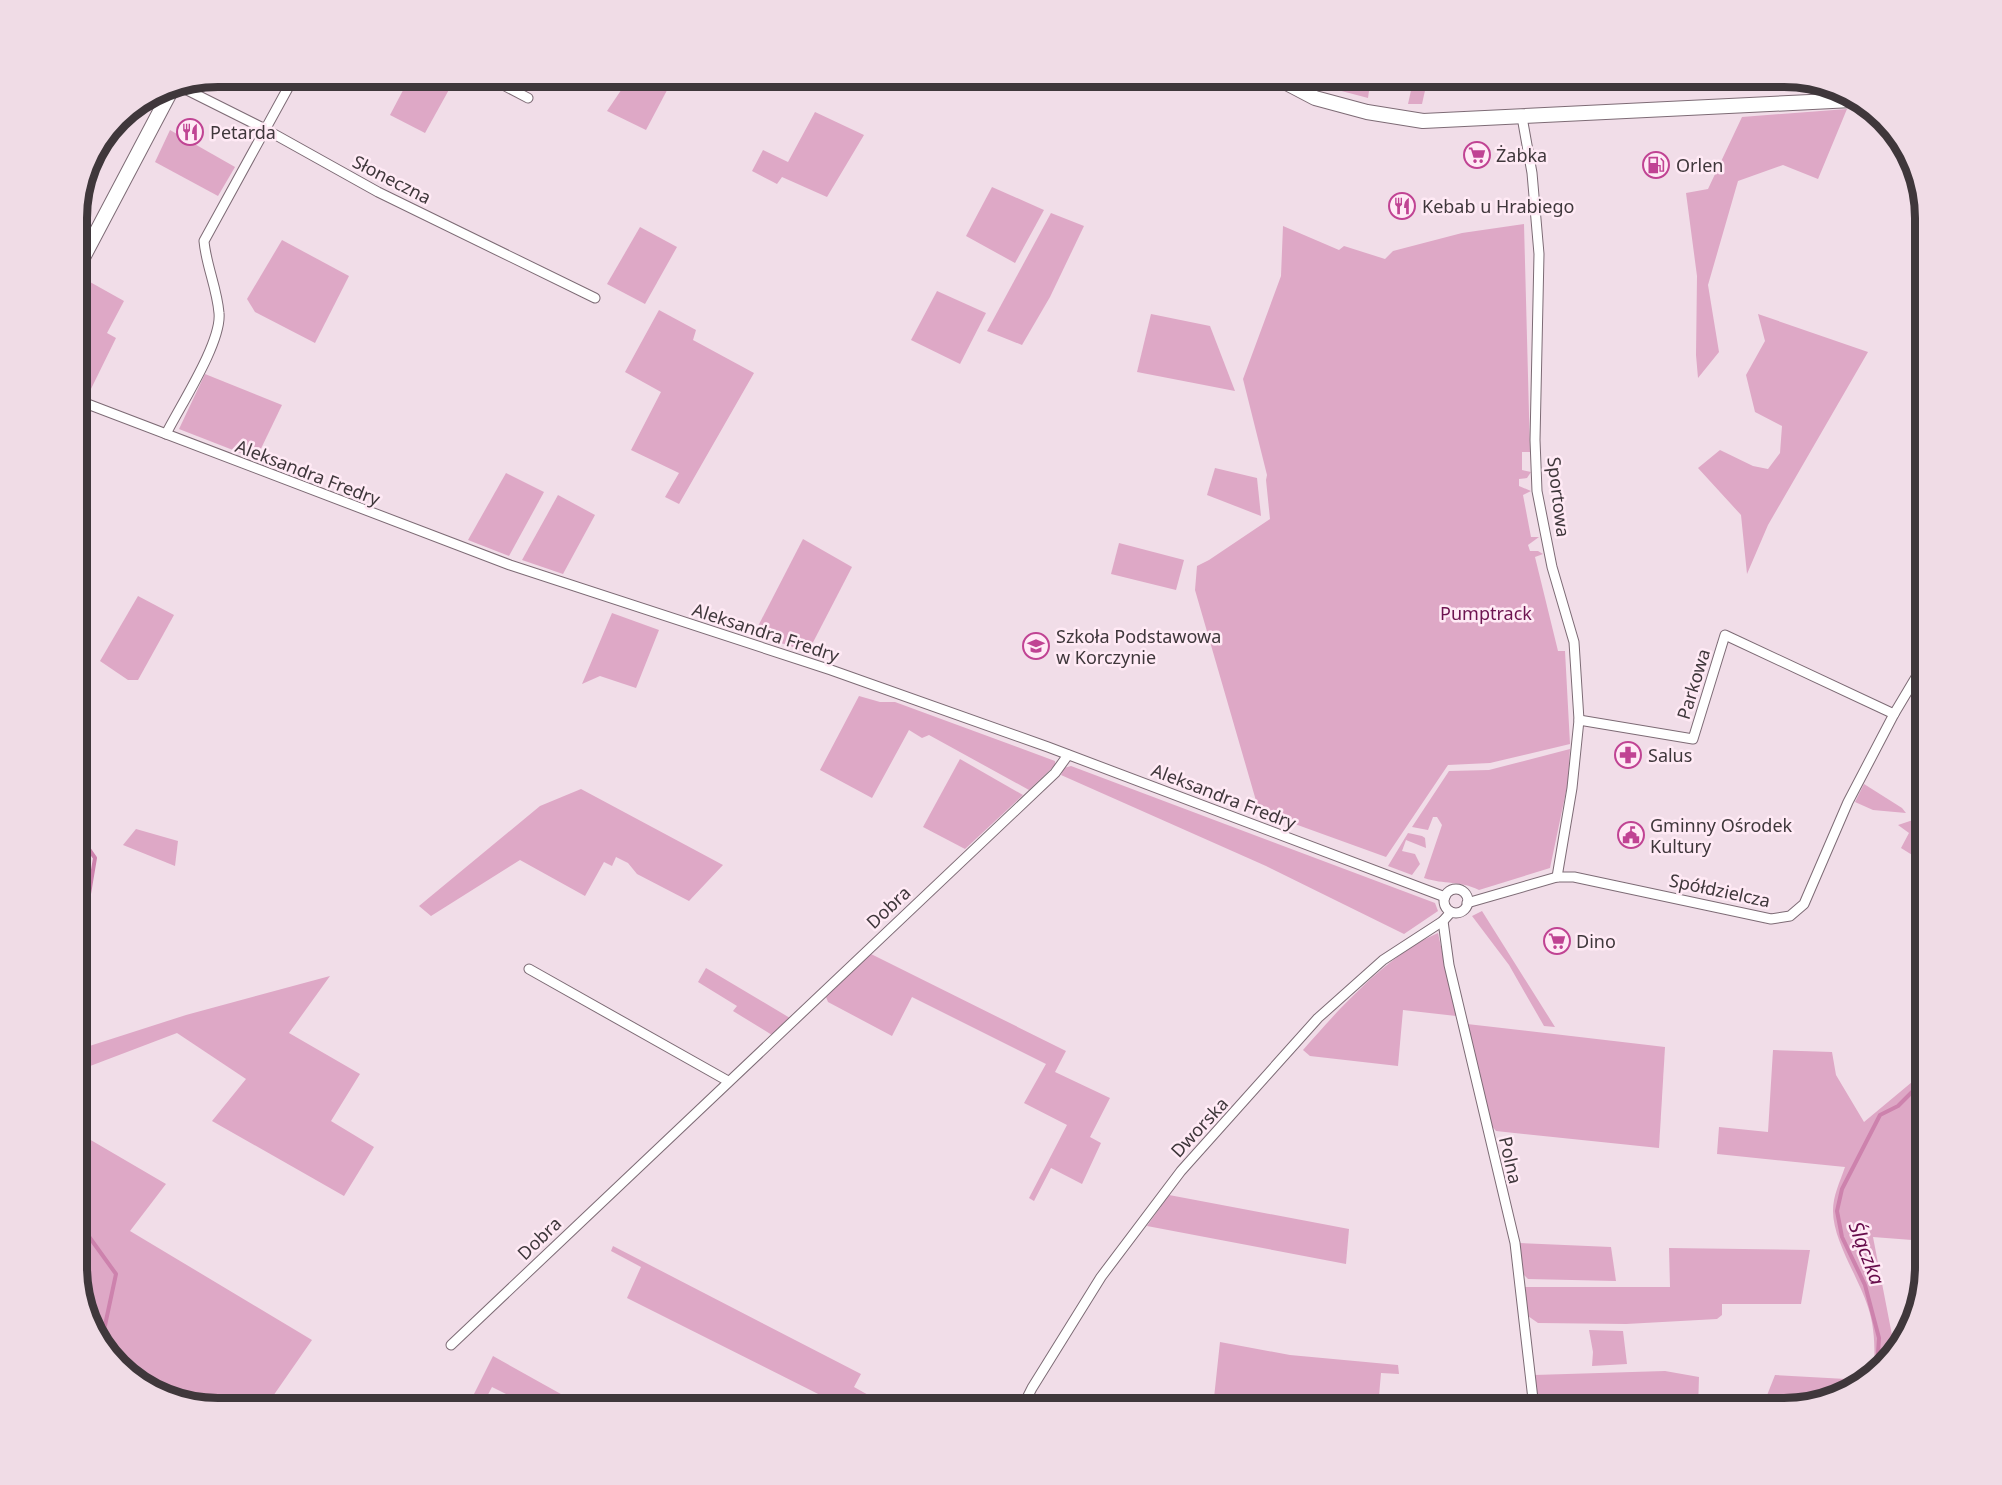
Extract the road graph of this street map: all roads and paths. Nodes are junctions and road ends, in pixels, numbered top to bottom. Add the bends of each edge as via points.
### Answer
1 (288, 87) edge
2 (508, 87) edge
3 (1296, 87) edge
4 (1305, 87) edge
5 (188, 91) edge
6 (1304, 91) junction
7 (170, 96) edge
8 (528, 98) dead end
9 (1841, 101) edge
10 (1522, 117) junction
11 (265, 129) junction
12 (87, 250) edge
13 (595, 298) dead end
14 (87, 404) edge
15 (166, 434) junction
16 (1915, 680) edge
17 (1894, 714) junction
18 (1579, 720) junction
19 (1068, 755) junction
20 (1557, 877) junction
21 (1445, 897) junction
22 (1467, 903) junction
23 (1451, 912) junction
24 (1443, 921) junction
25 (529, 969) dead end
26 (728, 1081) junction
27 (451, 1345) dead end
28 (1028, 1398) edge
29 (1533, 1398) edge

1 - 11 street
2 - 8 street
3 - 6 main road
4 - 6 street
5 - 11 street, Słoneczna
6 - 10 main road via 1315,98 1367,112 1423,121
7 - 12 main road
9 - 10 main road
10 - 18 street, Sportowa via 1532,173 1539,254 1535,440 1538,491 1552,567 1574,642
11 - 13 street, Słoneczna via 378,192
11 - 15 street via 204,241 219,314 216,337
14 - 15 street, Aleksandra Fredry
15 - 19 street, Aleksandra Fredry via 510,565 831,670
16 - 17 street, Spółdzielcza
17 - 18 street, Parkowa via 1725,635 1693,740
17 - 20 street, Spółdzielcza via 1848,802 1804,904 1790,915 1771,919 1600,881
18 - 20 street, Sportowa
19 - 21 street, Aleksandra Fredry
19 - 26 street, Dobra via 1055,773
20 - 22 street, Spółdzielcza
21 - 22 street via 1458,889 1465,893
21 - 23 street via 1445,906
22 - 23 street via 1462,911
23 - 24 street, Dworska
24 - 28 street, Dworska via 1383,960 1334,1002 1181,1171 1101,1277
24 - 29 street, Polna via 1458,1009 1515,1244
25 - 26 street
26 - 27 street, Dobra

